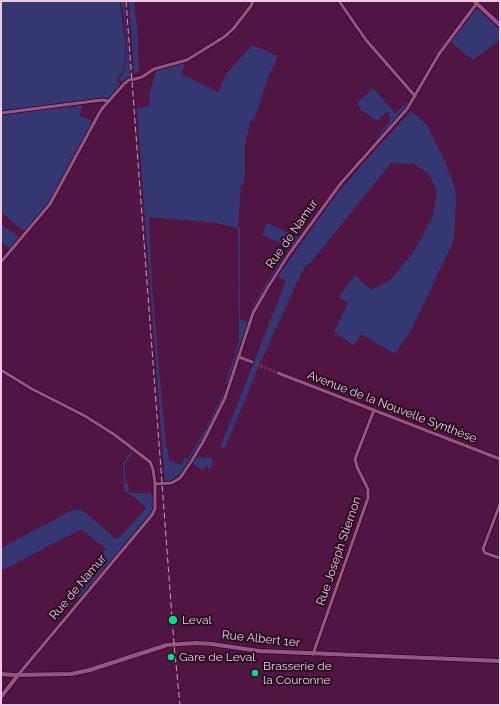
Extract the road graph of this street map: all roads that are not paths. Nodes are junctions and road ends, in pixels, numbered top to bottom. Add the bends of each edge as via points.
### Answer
1 (253, 1) edge
2 (339, 1) edge
3 (475, 2) edge
4 (500, 25) edge
5 (415, 96) junction
6 (108, 101) junction
7 (1, 113) edge
8 (1, 262) edge
9 (239, 357) junction
10 (252, 362) tunnel mouth
11 (1, 370) edge
12 (278, 373) tunnel mouth
13 (374, 410) junction
14 (500, 459) edge
15 (155, 484) junction
16 (500, 507) edge
17 (500, 558) edge
18 (313, 654) junction
19 (500, 661) edge
20 (1, 674) edge
21 (18, 675) junction
22 (1, 697) edge

1 - 6 street via 224,37 187,60 154,68 142,77 129,80
2 - 5 street via 366,40
3 - 4 street
3 - 5 street, Rue de Namur
5 - 9 street, Rue de Namur via 403,115 341,183 283,263 253,313
6 - 7 street
6 - 8 street via 53,199
9 - 10 street
9 - 15 street, Rue de Namur via 225,398 191,462 180,478 170,483
11 - 15 street, Rue de Namur via 115,435 150,462
12 - 13 street, Avenue de la Nouvelle Synthèse
13 - 14 street, Avenue de la Nouvelle Synthèse
13 - 18 street, Rue Joseph Stiernon via 355,459 368,489 368,498
15 - 21 street, Rue de Namur via 155,509 152,515
16 - 17 street via 483,549 485,553
18 - 19 street, Rue Albert 1er
18 - 21 street, Rue Albert 1er via 259,651 204,643 178,644 71,674
20 - 21 street, Rue Albert 1er
21 - 22 street, Rue de Namur

